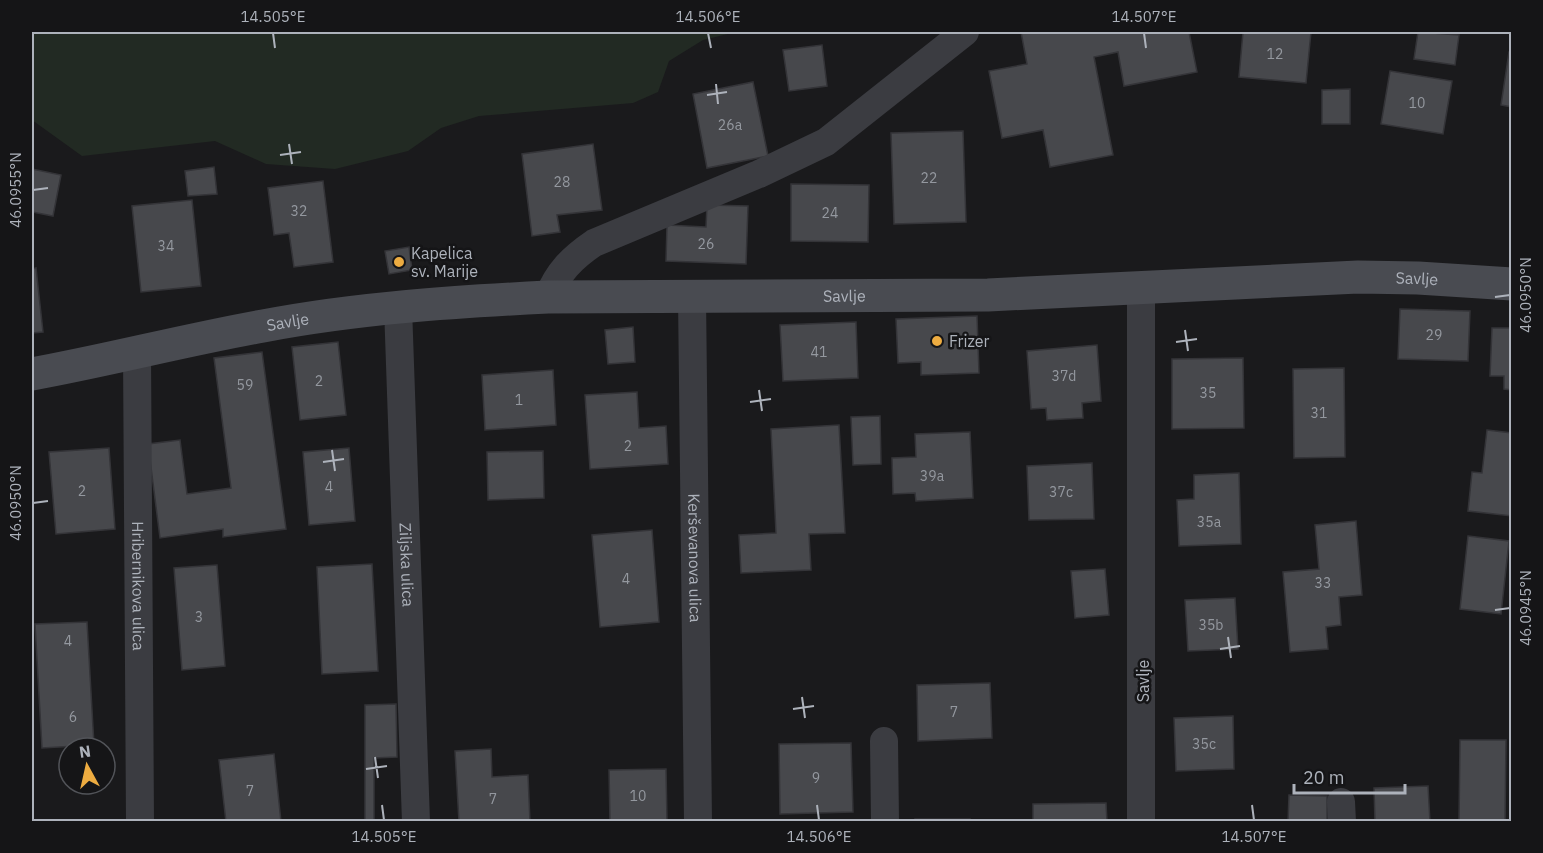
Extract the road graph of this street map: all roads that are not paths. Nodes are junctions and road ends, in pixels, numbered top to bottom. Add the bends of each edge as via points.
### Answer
1 (965, 32) edge
2 (1512, 284) edge
3 (1141, 289) junction
4 (692, 296) junction
5 (548, 297) junction
6 (398, 307) junction
7 (137, 352) junction
8 (32, 374) edge
9 (884, 741) dead end
10 (140, 822) edge
11 (416, 822) edge
12 (698, 822) edge
13 (885, 822) edge
14 (1141, 822) edge

1 - 5 street via 826,142 594,243 557,275
2 - 3 street, Savlje via 1358,277
3 - 4 street, Savlje via 988,295
3 - 14 street, Savlje
4 - 5 street, Savlje
4 - 12 street, Kerševanova ulica
5 - 6 street, Savlje
6 - 7 street, Savlje via 265,325
6 - 11 street, Ziljska ulica
7 - 8 street, Savlje
7 - 10 street, Hribernikova ulica
9 - 13 street

